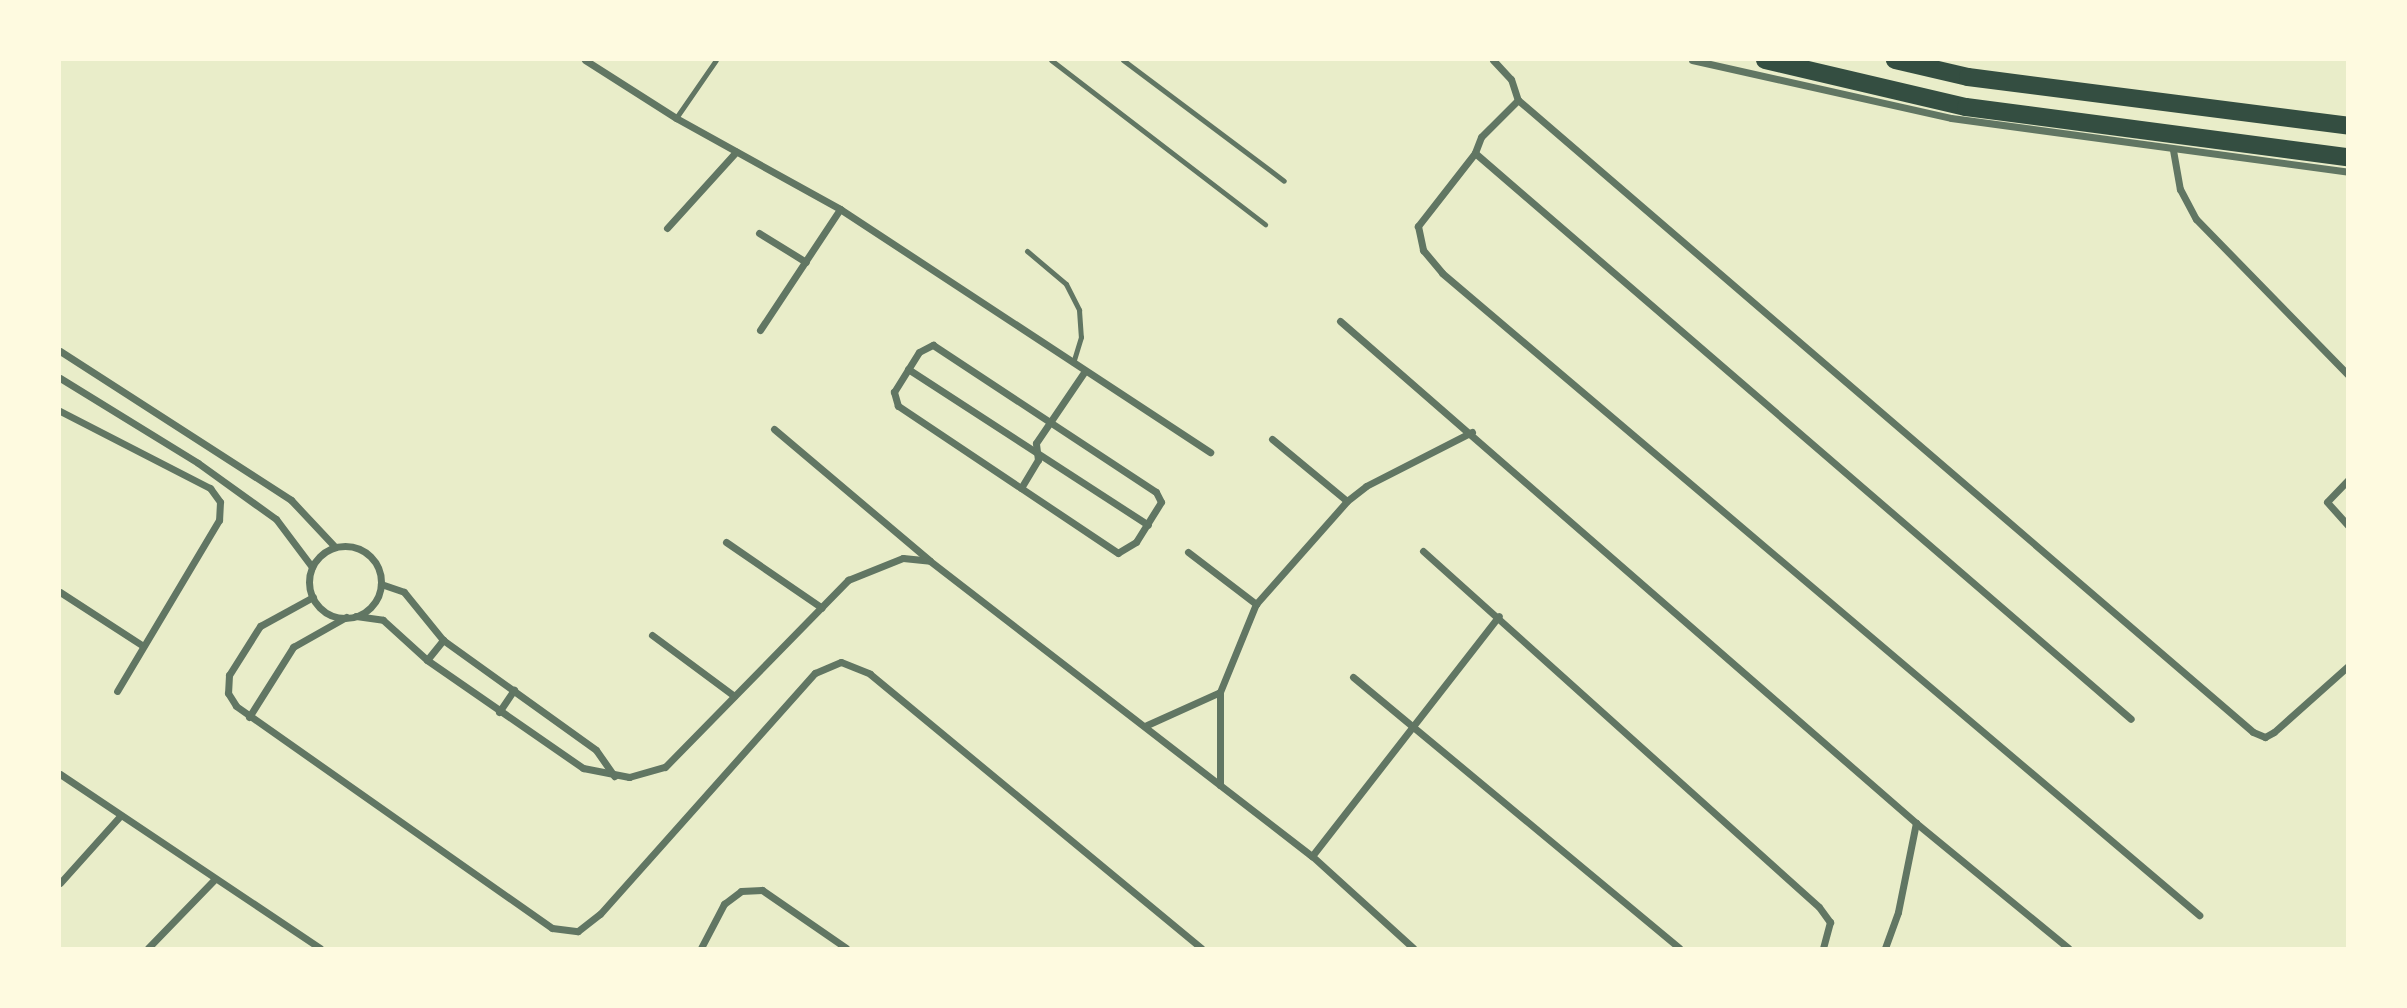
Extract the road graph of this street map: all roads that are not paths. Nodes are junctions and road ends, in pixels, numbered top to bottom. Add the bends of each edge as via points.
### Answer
1 (585, 60) edge
2 (716, 60) edge
3 (1051, 60) edge
4 (1123, 60) edge
5 (1493, 60) edge
6 (1692, 60) edge
7 (1765, 60) edge
8 (1895, 60) edge
9 (1518, 100) junction
10 (676, 118) junction
11 (2347, 126) edge
12 (2173, 150) junction
13 (736, 152) junction
14 (1475, 153) junction
15 (2347, 158) edge
16 (2347, 172) edge
17 (1284, 181) dead end
18 (839, 209) junction
19 (1265, 225) dead end
20 (667, 228) dead end
21 (760, 233) dead end
22 (1027, 251) dead end
23 (806, 262) junction
24 (1340, 321) dead end
25 (760, 330) dead end
26 (60, 351) edge
27 (1073, 363) junction
28 (908, 369) junction
29 (1085, 371) junction
30 (2347, 375) edge
31 (60, 378) edge
32 (60, 411) edge
33 (1050, 422) junction
34 (774, 429) dead end
35 (1472, 432) junction
36 (1272, 439) dead end
37 (1210, 452) dead end
38 (1038, 454) junction
39 (2347, 480) edge
40 (1021, 488) junction
41 (1347, 501) junction
42 (2347, 524) edge
43 (1147, 525) junction
44 (726, 542) dead end
45 (335, 547) junction
46 (1423, 551) dead end
47 (1188, 552) dead end
48 (930, 561) junction
49 (312, 567) junction
50 (381, 584) junction
51 (60, 593) edge
52 (313, 597) junction
53 (1256, 604) junction
54 (822, 608) junction
55 (356, 616) junction
56 (1499, 616) junction
57 (346, 617) junction
58 (652, 635) dead end
59 (443, 640) junction
60 (143, 646) junction
61 (427, 660) junction
62 (2347, 666) edge
63 (1353, 677) dead end
64 (514, 690) junction
65 (117, 691) dead end
66 (1220, 692) junction
67 (734, 696) junction
68 (499, 712) junction
69 (249, 717) junction
70 (2131, 719) dead end
71 (1147, 725) junction
72 (1416, 727) junction
73 (60, 774) edge
74 (614, 776) junction
75 (1220, 785) junction
76 (121, 815) junction
77 (1916, 822) junction
78 (1312, 856) junction
79 (214, 880) junction
80 (60, 883) edge
81 (2199, 915) dead end
82 (1886, 946) edge
83 (148, 948) edge
84 (320, 948) edge
85 (701, 948) edge
86 (846, 948) edge
87 (1201, 948) edge
88 (1413, 948) edge
89 (1679, 948) edge
90 (1824, 948) edge
91 (1895, 948) edge
92 (2068, 948) edge

1 - 10 street
2 - 10 lane
3 - 19 lane
4 - 17 lane
5 - 9 street via 1511,79
6 - 12 street via 1951,118
7 - 15 highway via 1966,107
8 - 11 highway via 1968,77
9 - 14 street via 1481,137
9 - 62 street via 2253,732 2265,737 2274,732
10 - 13 street
12 - 16 street
12 - 30 street via 2180,189 2196,219
13 - 18 street
13 - 20 street
14 - 70 street
14 - 81 street via 1418,226 1423,250 1442,273
18 - 23 street
18 - 27 street
21 - 23 street
22 - 27 lane via 1066,284 1079,310 1081,337
23 - 25 street
24 - 35 street
26 - 45 street via 291,500
27 - 29 street
28 - 33 street via 919,352 933,345
28 - 38 street
28 - 40 street via 894,392 898,407
29 - 33 street
29 - 37 street
31 - 49 street via 198,463 276,519
32 - 60 street via 210,488 220,502 219,520
33 - 38 street via 1035,443
33 - 43 street via 1156,492 1161,502
34 - 48 street
35 - 41 street via 1366,486
35 - 77 street
36 - 41 street
38 - 40 street
38 - 43 street
39 - 42 street via 2327,502
40 - 43 street via 1118,553 1136,542
41 - 53 street
44 - 54 street
45 - 49 street
45 - 50 street via 365,551 378,566
46 - 56 street
47 - 53 street
48 - 54 street via 903,558 848,580
48 - 71 street
49 - 52 street
50 - 55 street via 373,605
50 - 59 street via 404,592
51 - 60 street
52 - 57 street via 326,612
52 - 69 street via 260,626 229,675 228,693
53 - 66 street
54 - 67 street
55 - 57 street
55 - 61 street via 383,620
56 - 72 street
56 - 90 street via 1819,907 1830,922
57 - 69 street via 293,647
58 - 67 street
59 - 61 street
59 - 64 street
60 - 65 street
61 - 68 street
63 - 72 street
64 - 68 street
64 - 74 street via 596,750
66 - 71 street
66 - 75 street
67 - 74 street via 666,767 629,777
68 - 74 street via 583,768
69 - 87 street via 552,928 578,931 600,914 815,673 841,662 870,674
71 - 75 street
72 - 78 street
72 - 89 street
73 - 76 street
75 - 78 street
76 - 79 street
76 - 80 street
77 - 82 street
77 - 92 street
78 - 88 street
79 - 83 street
79 - 84 street
82 - 91 street
85 - 86 street via 724,904 741,891 762,890

